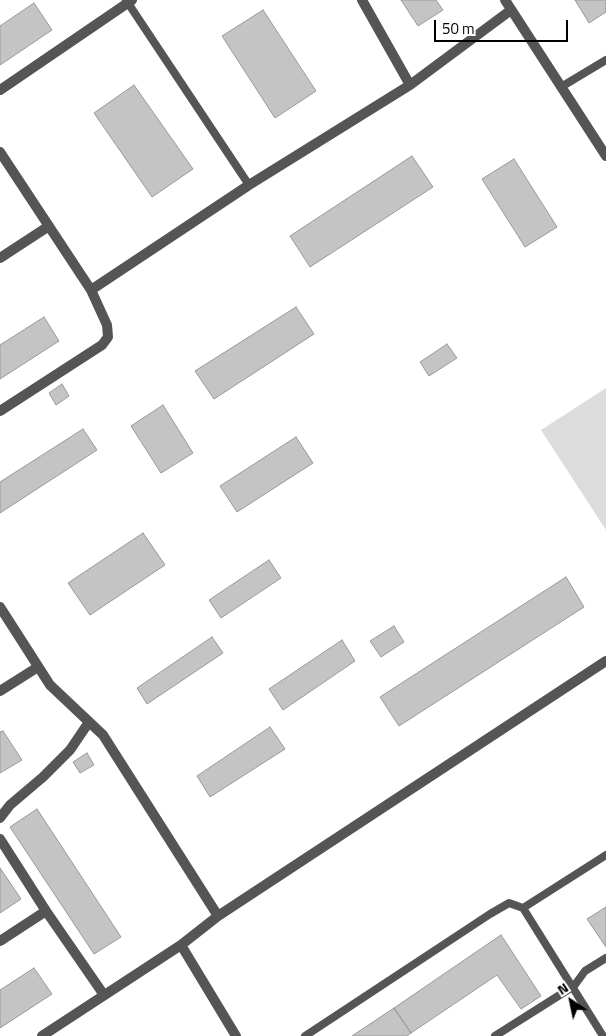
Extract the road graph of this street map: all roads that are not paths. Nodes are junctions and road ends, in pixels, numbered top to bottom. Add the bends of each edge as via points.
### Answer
1 (362, 0) edge
2 (505, 0) edge
3 (129, 1) edge
4 (511, 10) junction
5 (606, 60) edge
6 (410, 85) junction
7 (561, 87) junction
8 (0, 90) edge
9 (0, 152) edge
10 (606, 156) edge
11 (249, 185) junction
12 (49, 226) junction
13 (0, 258) edge
14 (91, 290) junction
15 (0, 411) edge
16 (0, 607) edge
17 (606, 661) edge
18 (38, 667) junction
19 (0, 691) edge
20 (89, 722) junction
21 (0, 817) edge
22 (0, 839) edge
23 (606, 855) edge
24 (523, 908) junction
25 (46, 911) junction
26 (218, 916) junction
27 (0, 942) edge
28 (181, 946) junction
29 (606, 958) edge
30 (574, 986) junction
31 (104, 996) junction
32 (42, 1036) edge
33 (236, 1036) edge
34 (305, 1036) edge
35 (495, 1036) edge
36 (604, 1036) edge

1 - 6 street
2 - 4 street
3 - 8 street
3 - 11 lane
4 - 6 street
4 - 7 street
5 - 7 lane
6 - 11 street
7 - 10 street
9 - 12 street
11 - 14 street
12 - 13 street
12 - 14 street
14 - 15 street via 108,325 108,337 102,346
16 - 18 street
17 - 26 street
18 - 19 street
18 - 20 street via 50,685
20 - 21 street via 70,750
20 - 26 street via 102,735
22 - 25 street
23 - 24 lane
24 - 30 lane
24 - 34 lane via 509,903
25 - 27 street
25 - 31 street
26 - 28 street
28 - 31 street
28 - 33 street
29 - 30 lane via 585,971
30 - 35 lane
30 - 36 lane
31 - 32 street

